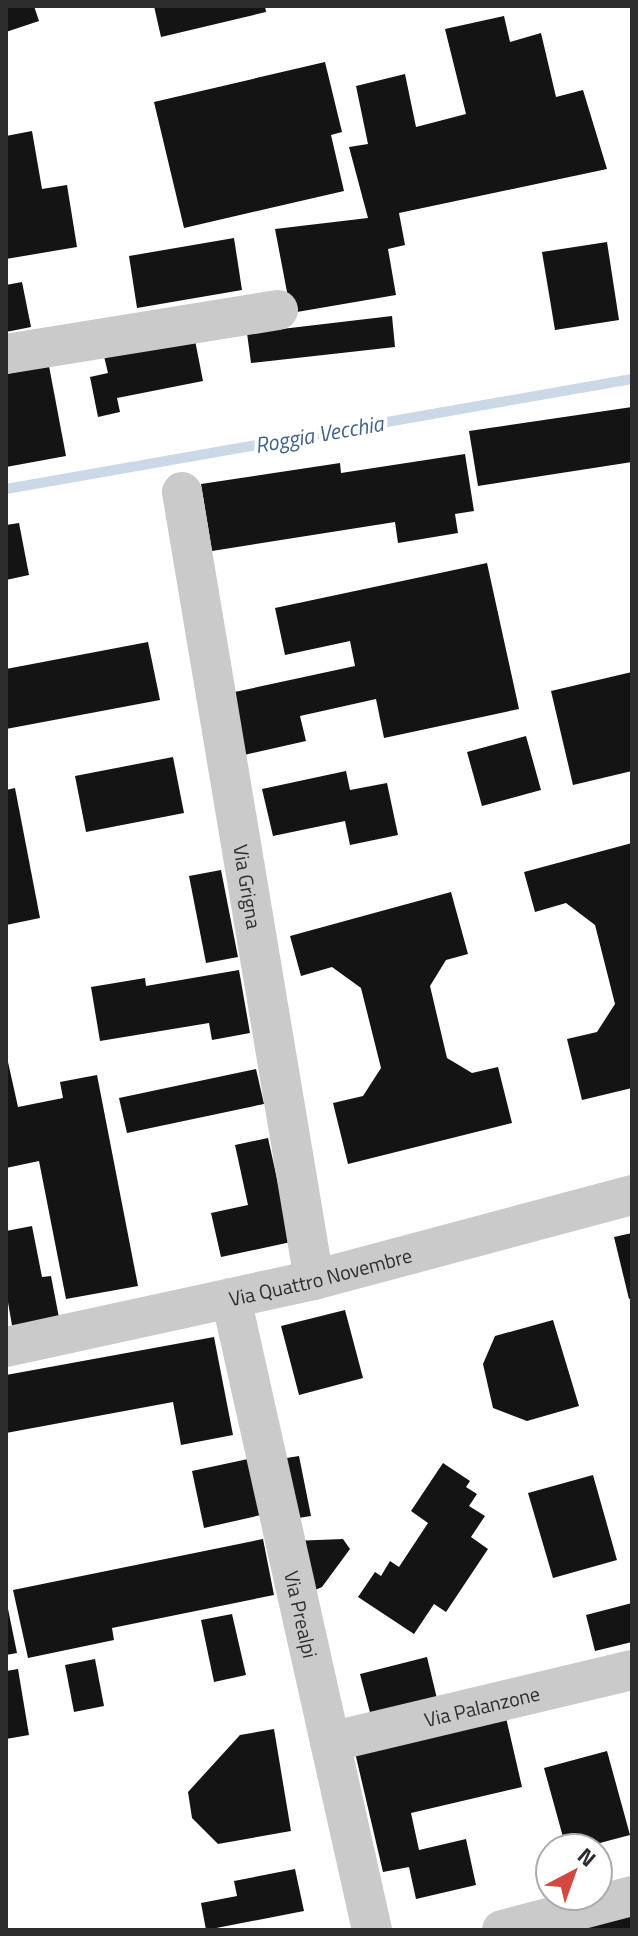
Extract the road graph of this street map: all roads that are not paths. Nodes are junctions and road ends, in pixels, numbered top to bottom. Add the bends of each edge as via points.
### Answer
1 (278, 310) dead end
2 (6, 354) edge
3 (182, 492) dead end
4 (632, 1195) edge
5 (314, 1280) junction
6 (231, 1298) junction
7 (6, 1347) edge
8 (632, 1670) edge
9 (330, 1742) junction
10 (632, 1896) edge
11 (372, 1930) edge
12 (502, 1930) edge

1 - 2 street
3 - 5 street, Via Grigna
4 - 5 street, Via Quattro Novembre
5 - 6 street, Via Quattro Novembre
6 - 7 street, Via Quattro Novembre
6 - 9 street, Via Prealpi
8 - 9 street, Via Palanzone
9 - 11 street, Via Prealpi
10 - 12 street

